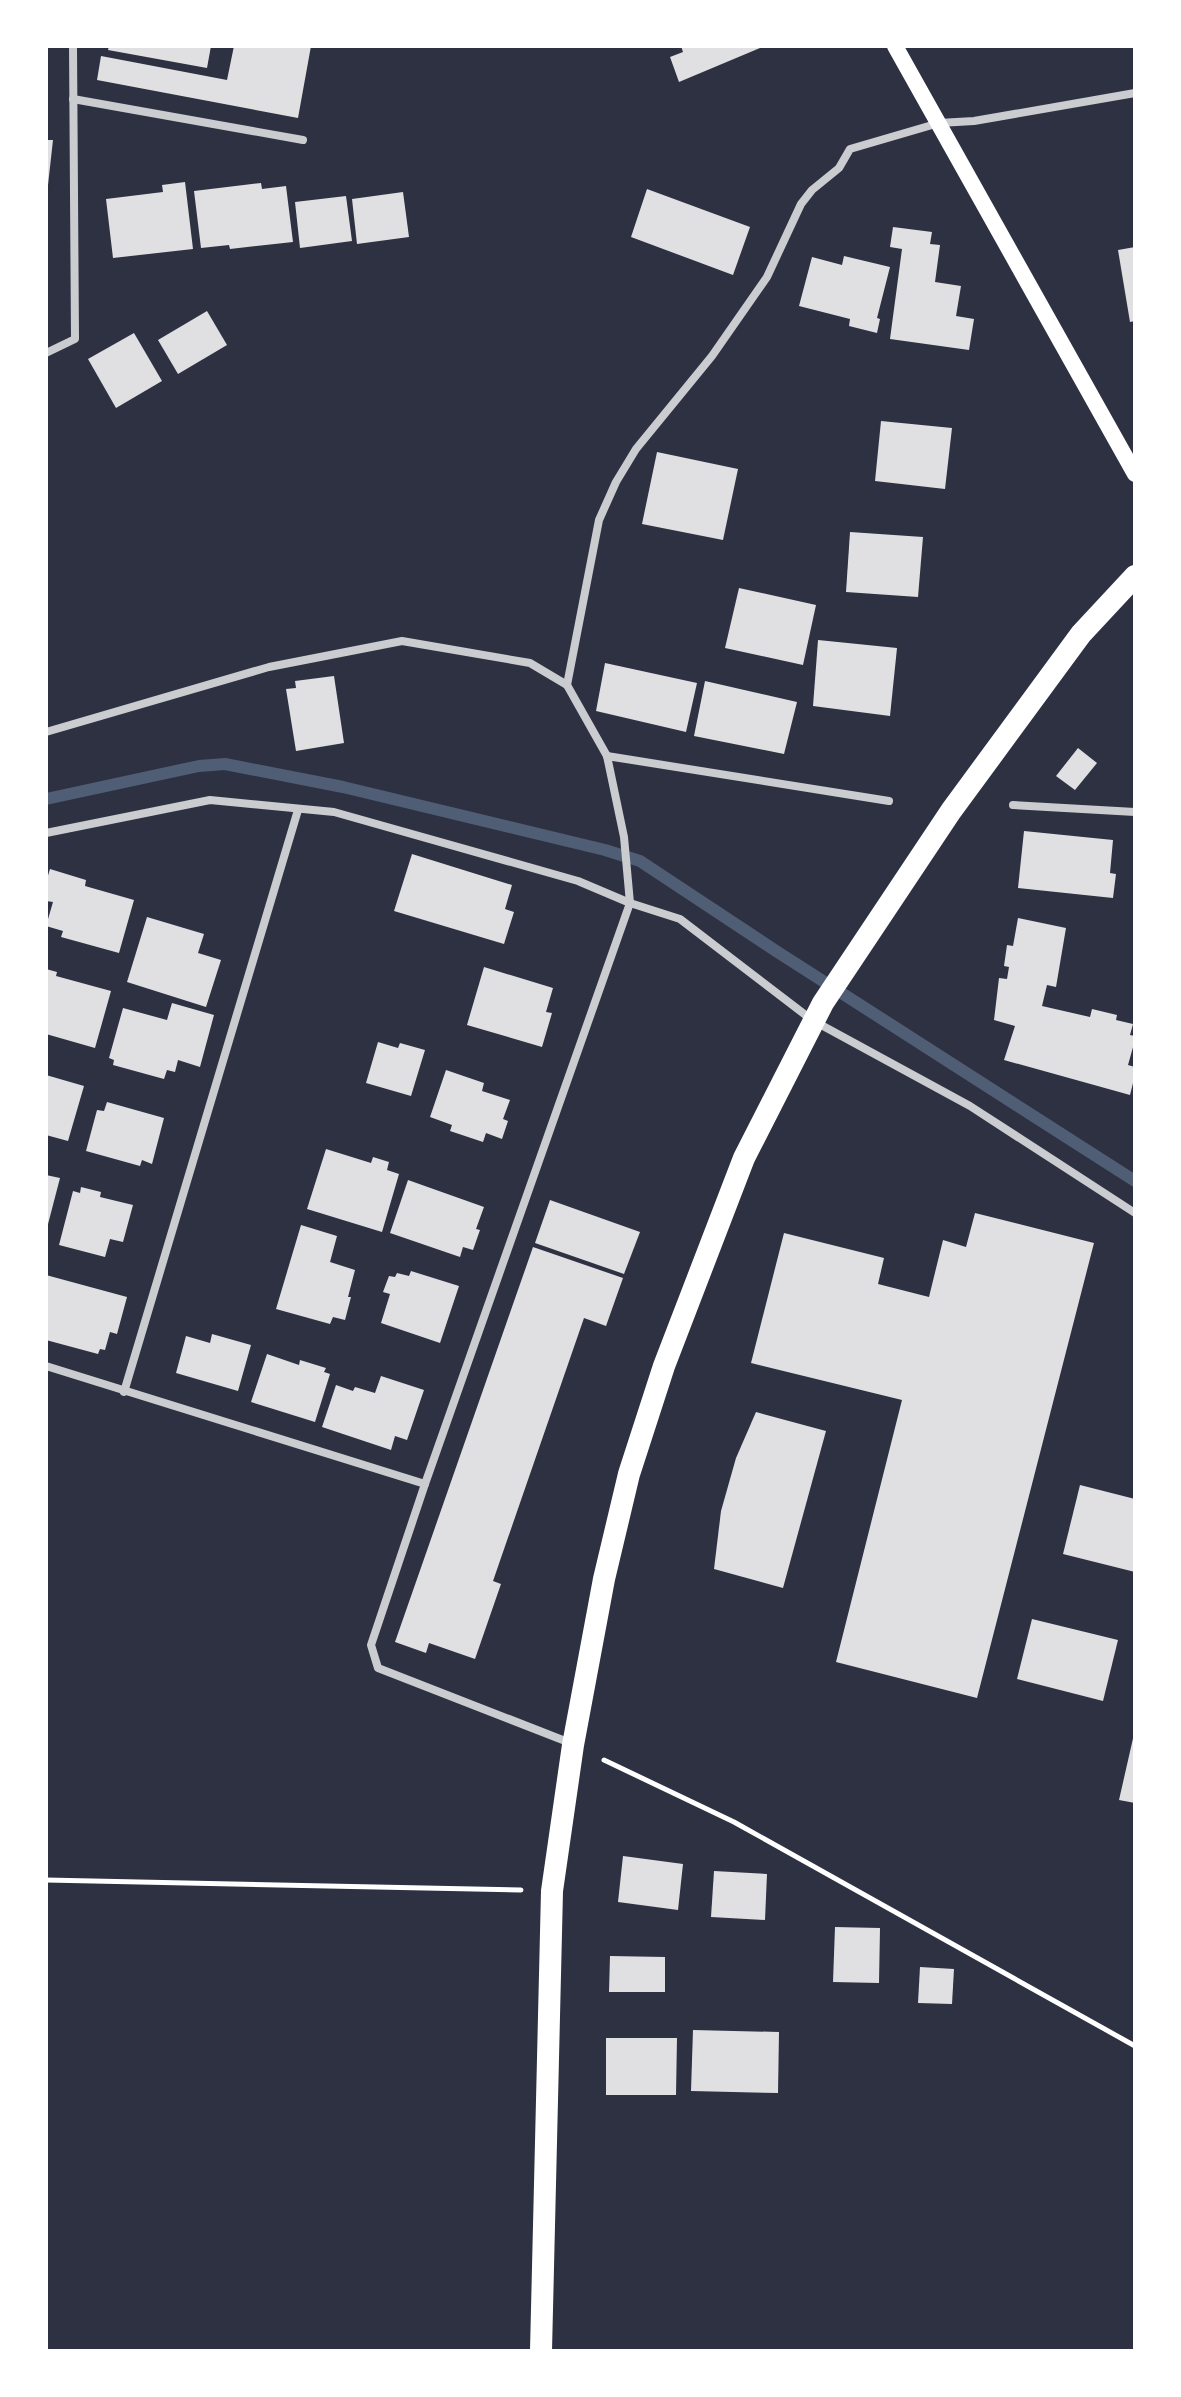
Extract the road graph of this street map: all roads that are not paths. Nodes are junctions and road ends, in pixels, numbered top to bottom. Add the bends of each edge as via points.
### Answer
1 (73, 46) edge
2 (895, 46) edge
3 (1135, 93) edge
4 (73, 99) junction
5 (939, 123) junction
6 (303, 140) dead end
7 (46, 353) edge
8 (1135, 474) edge
9 (1135, 576) edge
10 (567, 685) junction
11 (46, 732) edge
12 (607, 756) junction
13 (889, 801) dead end
14 (1013, 805) dead end
15 (298, 810) junction
16 (1135, 812) edge
17 (46, 833) edge
18 (630, 903) junction
19 (818, 1012) junction
20 (1135, 1213) edge
21 (46, 1366) edge
22 (124, 1392) junction
23 (425, 1484) junction
24 (573, 1745) junction
25 (541, 2351) edge

1 - 4 street
2 - 5 main road
3 - 5 street
4 - 6 street
4 - 7 street via 75,339
5 - 8 main road
5 - 10 street via 850,149 839,168 801,204 767,277 712,356 636,449 599,520
9 - 19 highway via 1081,634 960,798
10 - 11 street via 530,663 402,641 269,667
10 - 12 street
12 - 13 street
12 - 18 street via 624,837
14 - 16 street
15 - 17 street via 210,800
15 - 18 street via 334,812 578,881
15 - 22 street
18 - 19 street via 680,919
18 - 23 street
19 - 20 street
19 - 24 highway via 744,1158 664,1366 629,1474
21 - 22 street
22 - 23 street
23 - 24 street via 371,1645 378,1668
24 - 25 highway via 552,1891

